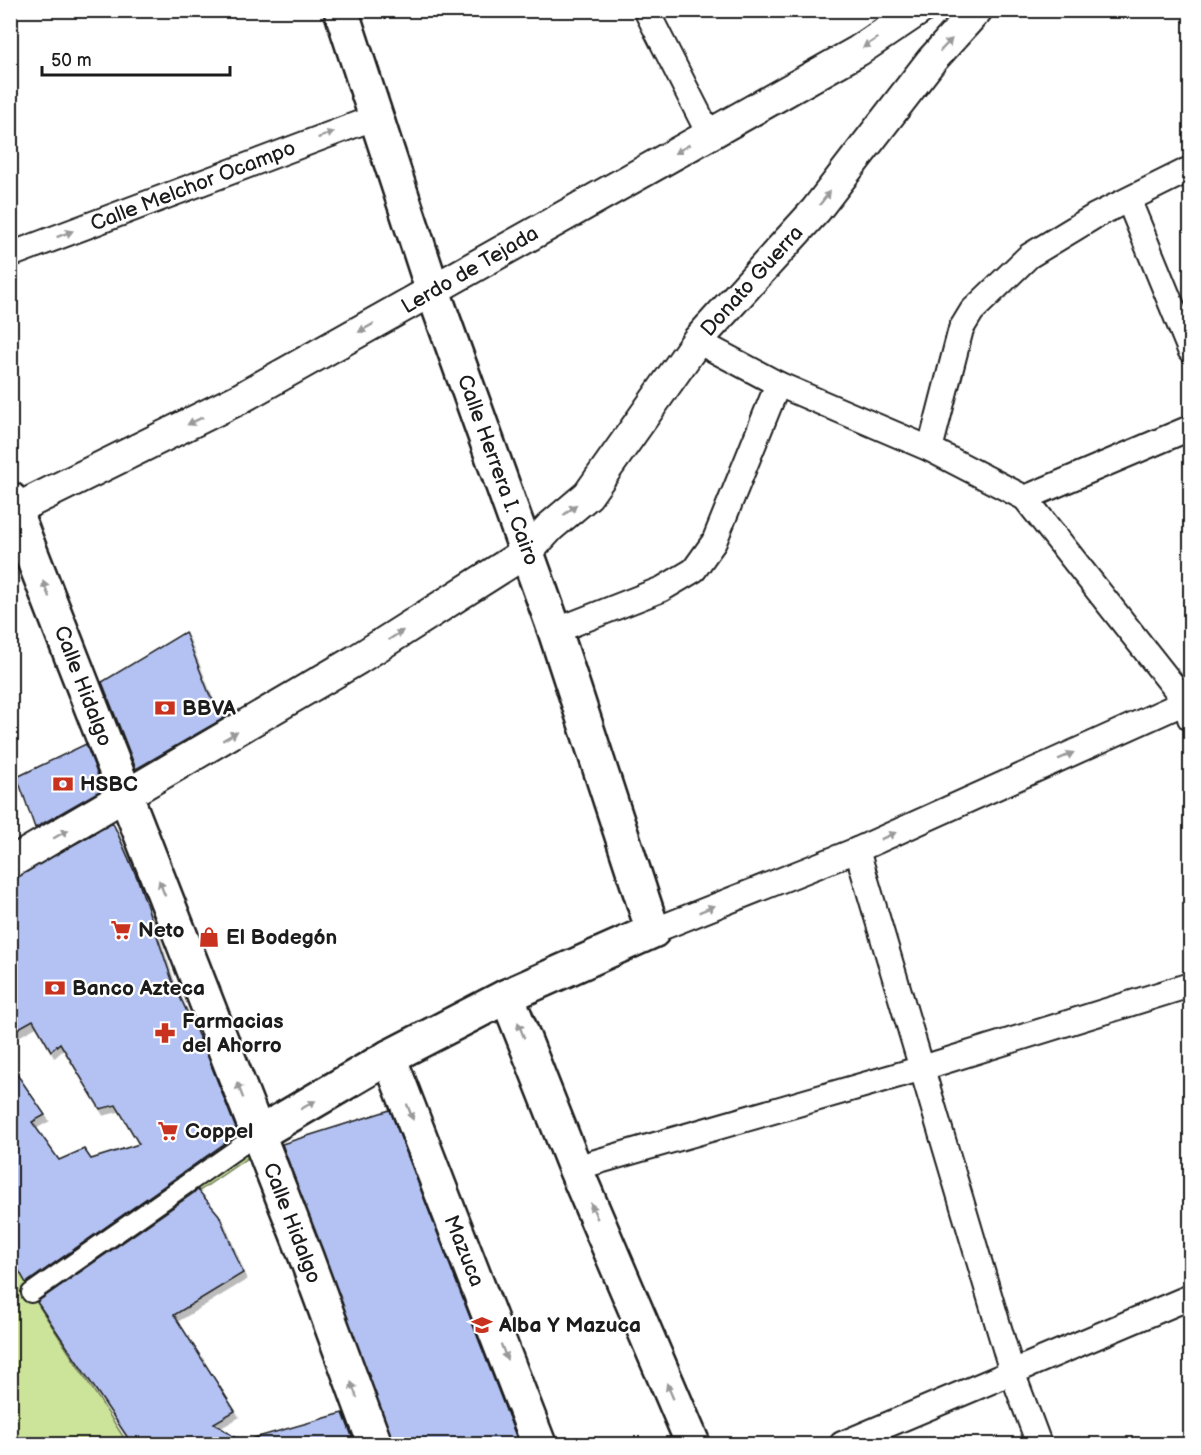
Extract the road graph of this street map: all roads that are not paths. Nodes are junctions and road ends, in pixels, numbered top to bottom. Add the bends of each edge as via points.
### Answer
1 (341, 10) edge
2 (646, 10) edge
3 (919, 10) edge
4 (978, 10) edge
5 (375, 117) junction
6 (709, 134) junction
7 (1191, 169) edge
8 (1129, 201) junction
9 (10, 255) edge
10 (434, 291) junction
11 (697, 341) junction
12 (1191, 350) edge
13 (778, 384) junction
14 (1191, 428) edge
15 (930, 449) junction
16 (1024, 498) junction
17 (12, 507) edge
18 (528, 550) junction
19 (555, 631) junction
20 (1189, 707) edge
21 (127, 797) junction
22 (857, 850) junction
23 (10, 863) edge
24 (653, 931) junction
25 (1191, 985) edge
26 (507, 996) junction
27 (389, 1057) junction
28 (923, 1068) junction
29 (258, 1134) junction
30 (575, 1168) junction
31 (31, 1293) dead end
32 (1191, 1297) edge
33 (1012, 1372) junction
34 (375, 1444) edge
35 (539, 1444) edge
36 (693, 1444) edge
37 (842, 1444) edge
38 (1039, 1444) edge

1 - 5 main road, Calle Herrera I. Cairo
2 - 6 street
3 -> 6 street, Lerdo de Tejada via 858,51
11 -> 4 street, Donato Guerra via 816,210 930,61
9 -> 5 street, Calle Melchor Ocampo
5 - 10 main road, Calle Herrera I. Cairo
6 -> 10 street, Lerdo de Tejada
7 - 8 street
8 - 12 street
8 - 15 street via 1095,216 1029,256 972,310 961,329
10 -> 17 street, Lerdo de Tejada via 239,399
10 - 18 main road, Calle Herrera I. Cairo
11 - 13 street
18 -> 11 street, Donato Guerra via 588,495
13 - 15 street
13 - 19 street via 714,542 694,570 662,589
14 - 16 street
15 - 16 street
16 - 20 street
21 -> 17 main road, Calle Hidalgo
18 - 19 main road, Calle Herrera I. Cairo
21 -> 18 street, Donato Guerra via 371,651
19 - 24 main road, Calle Herrera I. Cairo
22 -> 20 street
23 -> 21 street, Donato Guerra
29 -> 21 main road, Calle Hidalgo
24 -> 22 street
22 - 28 street
24 - 26 main road
25 - 28 street
26 - 27 main road
30 -> 26 main road
29 -> 27 main road
27 -> 35 main road, Mazuca
28 - 30 street
28 - 33 street
29 - 31 street
34 -> 29 main road, Calle Hidalgo
36 -> 30 main road
32 - 33 street
33 - 37 street
33 - 38 street

